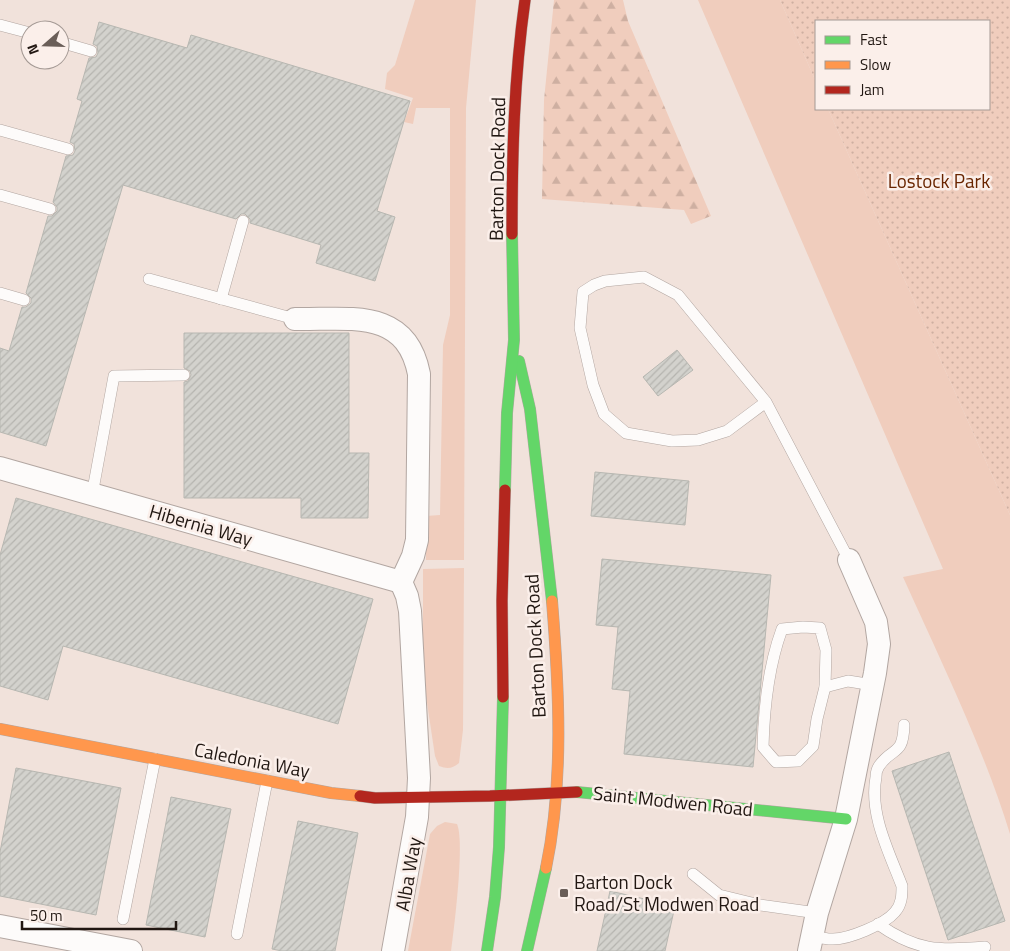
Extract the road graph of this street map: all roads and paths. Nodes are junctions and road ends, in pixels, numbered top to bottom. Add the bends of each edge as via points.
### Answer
1 (524, 0) edge
2 (0, 25) edge
3 (20, 30) edge
4 (70, 45) edge
5 (91, 51) dead end
6 (0, 130) edge
7 (68, 149) dead end
8 (0, 195) edge
9 (50, 209) dead end
10 (244, 221) dead end
11 (149, 279) dead end
12 (0, 293) edge
13 (221, 299) junction
14 (24, 300) dead end
15 (296, 319) joint
16 (514, 340) junction
17 (184, 375) dead end
18 (766, 402) junction
19 (0, 468) edge
20 (92, 495) junction
21 (850, 560) joint
22 (401, 582) junction
23 (873, 685) junction
24 (825, 687) junction
25 (904, 725) dead end
26 (0, 729) edge
27 (156, 759) junction
28 (267, 781) junction
29 (557, 792) junction
30 (500, 796) junction
31 (418, 797) junction
32 (846, 819) junction
33 (693, 874) dead end
34 (817, 913) junction
35 (123, 919) dead end
36 (878, 924) junction
37 (0, 926) edge
38 (238, 934) dead end
39 (810, 944) edge
40 (90, 947) edge
41 (984, 947) dead end
42 (131, 951) edge
43 (393, 951) edge
44 (487, 951) edge
45 (527, 951) edge

1 - 16 main road, Barton Dock Road via 512,130
2 - 3 lane
4 - 5 lane
6 - 7 lane
8 - 9 lane
10 - 13 lane
11 - 13 lane
12 - 14 lane
13 - 15 lane
15 - 22 street via 377,322 403,338 416,357 420,391 417,540
16 - 29 main road, Barton Dock Road via 530,409 552,599 557,665
16 - 30 main road, Barton Dock Road via 507,413
17 - 20 lane via 114,376
18 - 18 lane via 678,294 644,277 605,281 583,292 580,328 594,385 604,414 626,433 672,442 698,440 727,431
18 - 21 lane
19 - 20 street, Hibernia Way
20 - 22 street, Hibernia Way
21 - 23 street via 876,622 879,644
22 - 31 street via 410,611
23 - 24 lane via 848,682
23 - 32 street
24 - 24 lane via 813,746 798,761 776,762 763,747 764,719 773,655 782,629 820,628 826,650
25 - 36 lane via 900,747 878,767 874,792 875,810 902,886 902,899 895,912
26 - 27 main road, Caledonia Way
27 - 28 main road, Caledonia Way
27 - 35 lane
28 - 31 main road, Caledonia Way via 348,796
28 - 38 lane
29 - 30 main road, Saint Modwen Road
29 - 32 main road, Saint Modwen Road
29 - 45 main road, Barton Dock Road via 550,850
30 - 31 main road, Caledonia Way
30 - 44 main road, Barton Dock Road via 495,897
31 - 43 street, Alba Way via 415,835
32 - 34 street
33 - 34 lane via 719,895
34 - 39 street
36 - 39 lane via 858,934
36 - 41 lane via 906,942 931,950
37 - 40 street
40 - 42 street

